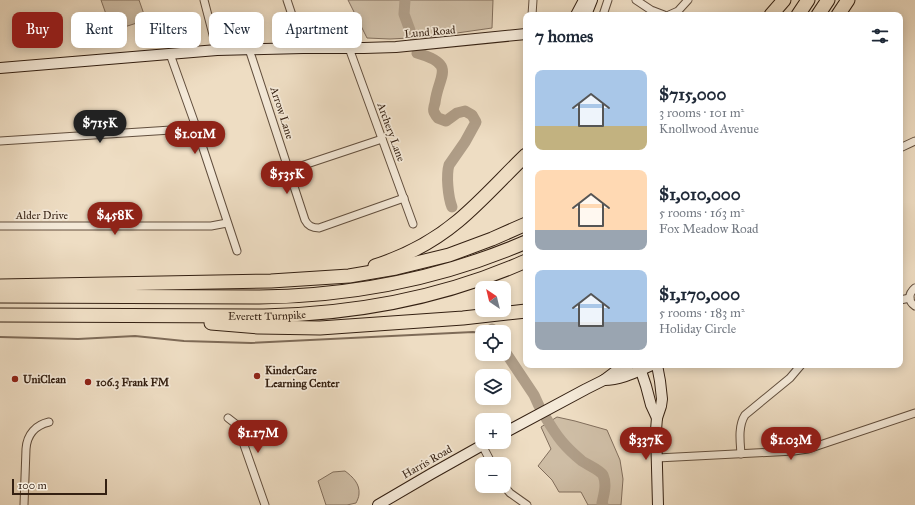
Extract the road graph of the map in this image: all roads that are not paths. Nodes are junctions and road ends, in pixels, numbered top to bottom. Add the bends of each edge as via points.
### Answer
1 (204, 0) edge
2 (287, 0) edge
3 (533, 0) edge
4 (584, 0) edge
5 (592, 0) edge
6 (608, 0) edge
7 (636, 0) edge
8 (688, 0) edge
9 (784, 0) edge
10 (788, 0) edge
11 (808, 0) edge
12 (828, 0) edge
13 (848, 0) edge
14 (291, 12) edge
15 (532, 12) edge
16 (578, 12) edge
17 (587, 12) edge
18 (604, 12) edge
19 (656, 12) edge
20 (676, 12) edge
21 (774, 12) edge
22 (780, 12) edge
23 (800, 12) edge
24 (820, 12) edge
25 (840, 12) edge
26 (523, 34) edge
27 (303, 48) edge
28 (349, 48) edge
29 (362, 48) edge
30 (249, 49) junction
31 (217, 50) junction
32 (170, 54) junction
33 (0, 68) edge
34 (195, 124) junction
35 (382, 139) junction
36 (0, 141) edge
37 (915, 141) edge
38 (903, 147) edge
39 (523, 158) edge
40 (289, 170) junction
41 (404, 198) junction
42 (227, 223) junction
43 (413, 224) dead end
44 (523, 225) edge
45 (0, 226) edge
46 (523, 243) edge
47 (237, 251) dead end
48 (523, 262) edge
49 (293, 280) junction
50 (0, 286) edge
51 (915, 288) edge
52 (0, 296) edge
53 (910, 298) junction
54 (903, 299) edge
55 (915, 306) edge
56 (523, 311) edge
57 (0, 315) edge
58 (116, 315) junction
59 (622, 368) edge
60 (638, 368) edge
61 (640, 368) edge
62 (658, 368) edge
63 (798, 368) edge
64 (604, 380) junction
65 (915, 415) edge
66 (228, 418) dead end
67 (657, 418) junction
68 (50, 422) dead end
69 (511, 429) edge
70 (476, 449) edge
71 (741, 454) junction
72 (657, 458) junction
73 (510, 493) edge
74 (24, 505) edge
75 (266, 505) edge
76 (378, 505) edge
77 (527, 505) edge
78 (658, 505) edge

1 - 31 street
2 - 14 street
3 - 15 street
4 - 16 street
5 - 17 street
6 - 18 street
7 - 19 street
8 - 20 street
9 - 21 highway
10 - 22 highway
11 - 23 highway
12 - 24 highway
13 - 25 highway
26 - 29 street, Lund Road
27 - 30 street, Lund Road
28 - 35 street, Archery Lane
30 - 31 street, Lund Road
30 - 40 street, Arrow Lane
31 - 32 street, Lund Road
32 - 33 street, Lund Road
32 - 34 street
34 - 36 street via 171,130
34 - 42 street
35 - 40 street
35 - 41 street, Archery Lane
37 - 38 street
39 - 49 highway via 459,220 417,248 388,262 358,270
40 - 41 street, Arrow Lane via 305,220 314,228
41 - 43 street, Archery Lane
42 - 45 street, Alder Drive via 211,226
42 - 47 street
44 - 49 highway via 466,249 401,267 368,274
46 - 52 highway, Everett Turnpike via 473,263 429,276 328,294 259,297
48 - 58 highway, Everett Turnpike via 446,290 401,302 356,309 287,315
49 - 50 highway
51 - 53 street
53 - 54 street
53 - 55 street
56 - 58 highway via 490,316 307,328 239,326
57 - 58 highway, Everett Turnpike
59 - 64 street
60 - 64 street via 617,379
61 - 67 street
62 - 67 street via 662,399
63 - 71 street via 745,415 740,425
64 - 69 street
65 - 71 street via 815,447 794,451
66 - 75 street via 237,425
67 - 72 street
68 - 74 street via 38,426 27,439
70 - 76 street, Harris Road
71 - 72 street
72 - 78 street
73 - 77 street

